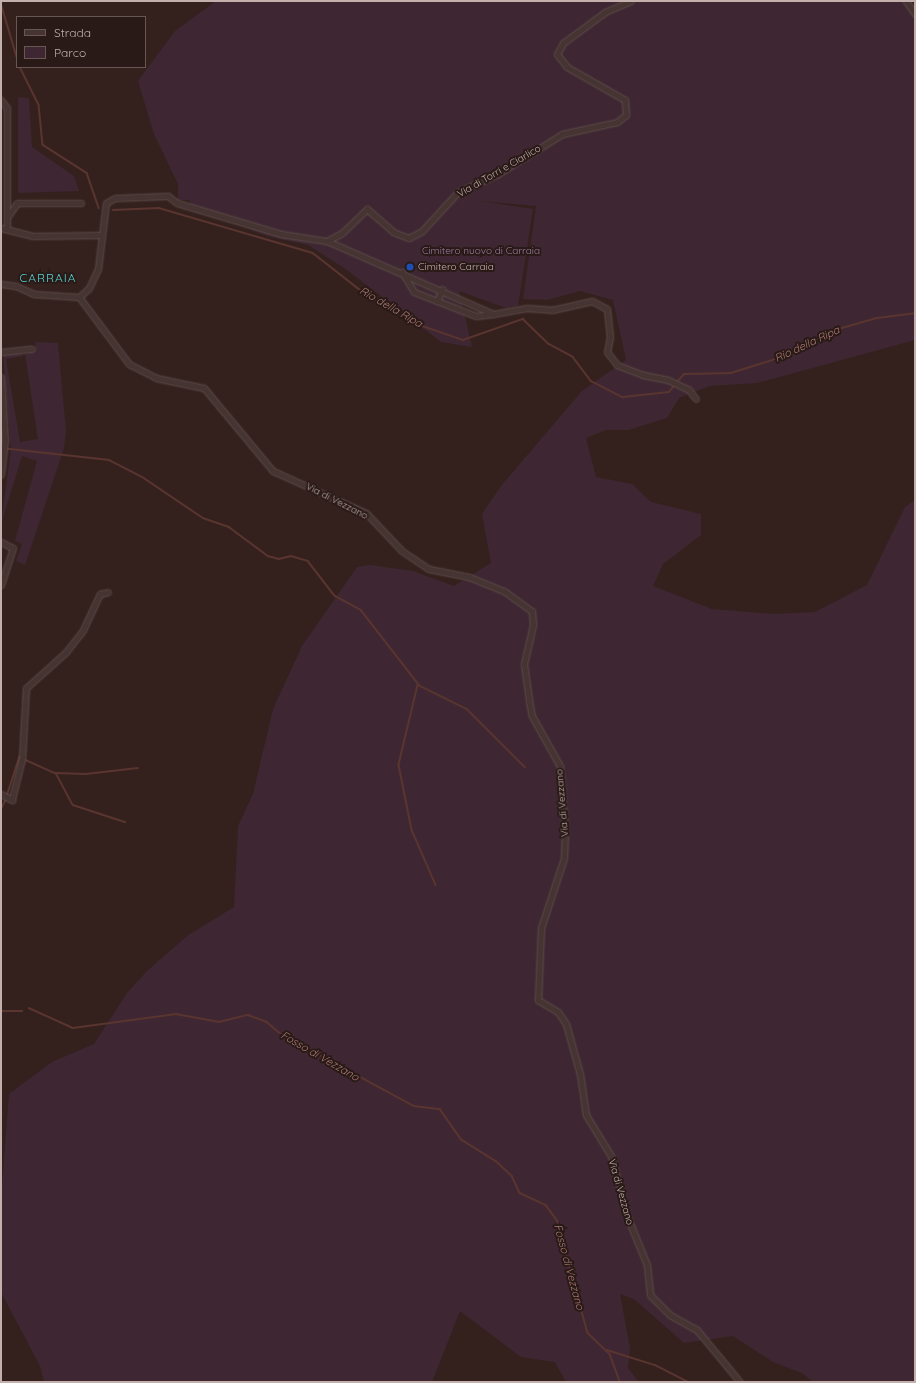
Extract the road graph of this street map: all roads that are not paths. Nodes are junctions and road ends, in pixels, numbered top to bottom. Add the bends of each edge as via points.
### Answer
1 (631, 1) edge
2 (906, 1) edge
3 (915, 14) edge
4 (1, 100) edge
5 (8, 198) junction
6 (17, 203) junction
7 (80, 203) dead end
8 (8, 217) junction
9 (7, 227) junction
10 (1, 228) edge
11 (101, 235) junction
12 (326, 241) junction
13 (402, 272) junction
14 (1, 284) edge
15 (442, 289) junction
16 (79, 297) junction
17 (437, 301) junction
18 (493, 314) junction
19 (32, 349) dead end
20 (1, 352) edge
21 (1, 377) edge
22 (696, 399) dead end
23 (1, 475) edge
24 (1, 542) edge
25 (1, 585) edge
26 (108, 592) dead end
27 (1, 794) edge
28 (740, 1382) edge

1 - 12 street, Via di Torri e Ciarlico via 605,12 563,43 557,54 567,67 625,100 626,115 617,122 562,134 498,174 458,192 422,231 408,238 393,232 366,209 342,233
2 - 3 street
4 - 5 street via 7,108
5 - 6 street
5 - 8 street
6 - 7 street
6 - 8 street
8 - 9 street
9 - 10 street
9 - 11 street via 32,236
11 - 12 street via 105,206 110,199 168,196 177,203 281,234
11 - 16 street via 98,269 89,288
12 - 13 street
13 - 15 street
13 - 17 street via 408,287 414,292
14 - 16 street via 16,286 34,294
15 - 17 street
15 - 18 street
16 - 28 street, Via di Vezzano via 129,364 156,378 204,388 273,471 366,513 402,551 429,569 483,583 521,601 532,611 533,625 524,664 529,701 532,716 560,766 565,831 564,858 541,928 538,1000 558,1012 566,1024 579,1068 586,1115 611,1156 627,1216 647,1264 650,1295 670,1314 697,1330
17 - 18 street via 476,316
18 - 22 street via 526,308 552,310 592,301 606,309 610,337 607,352 617,364 643,376 668,380 690,390
19 - 20 street
21 - 23 street via 5,440
24 - 25 street via 13,548
26 - 27 street via 100,594 83,630 66,652 26,688 22,759 12,800

